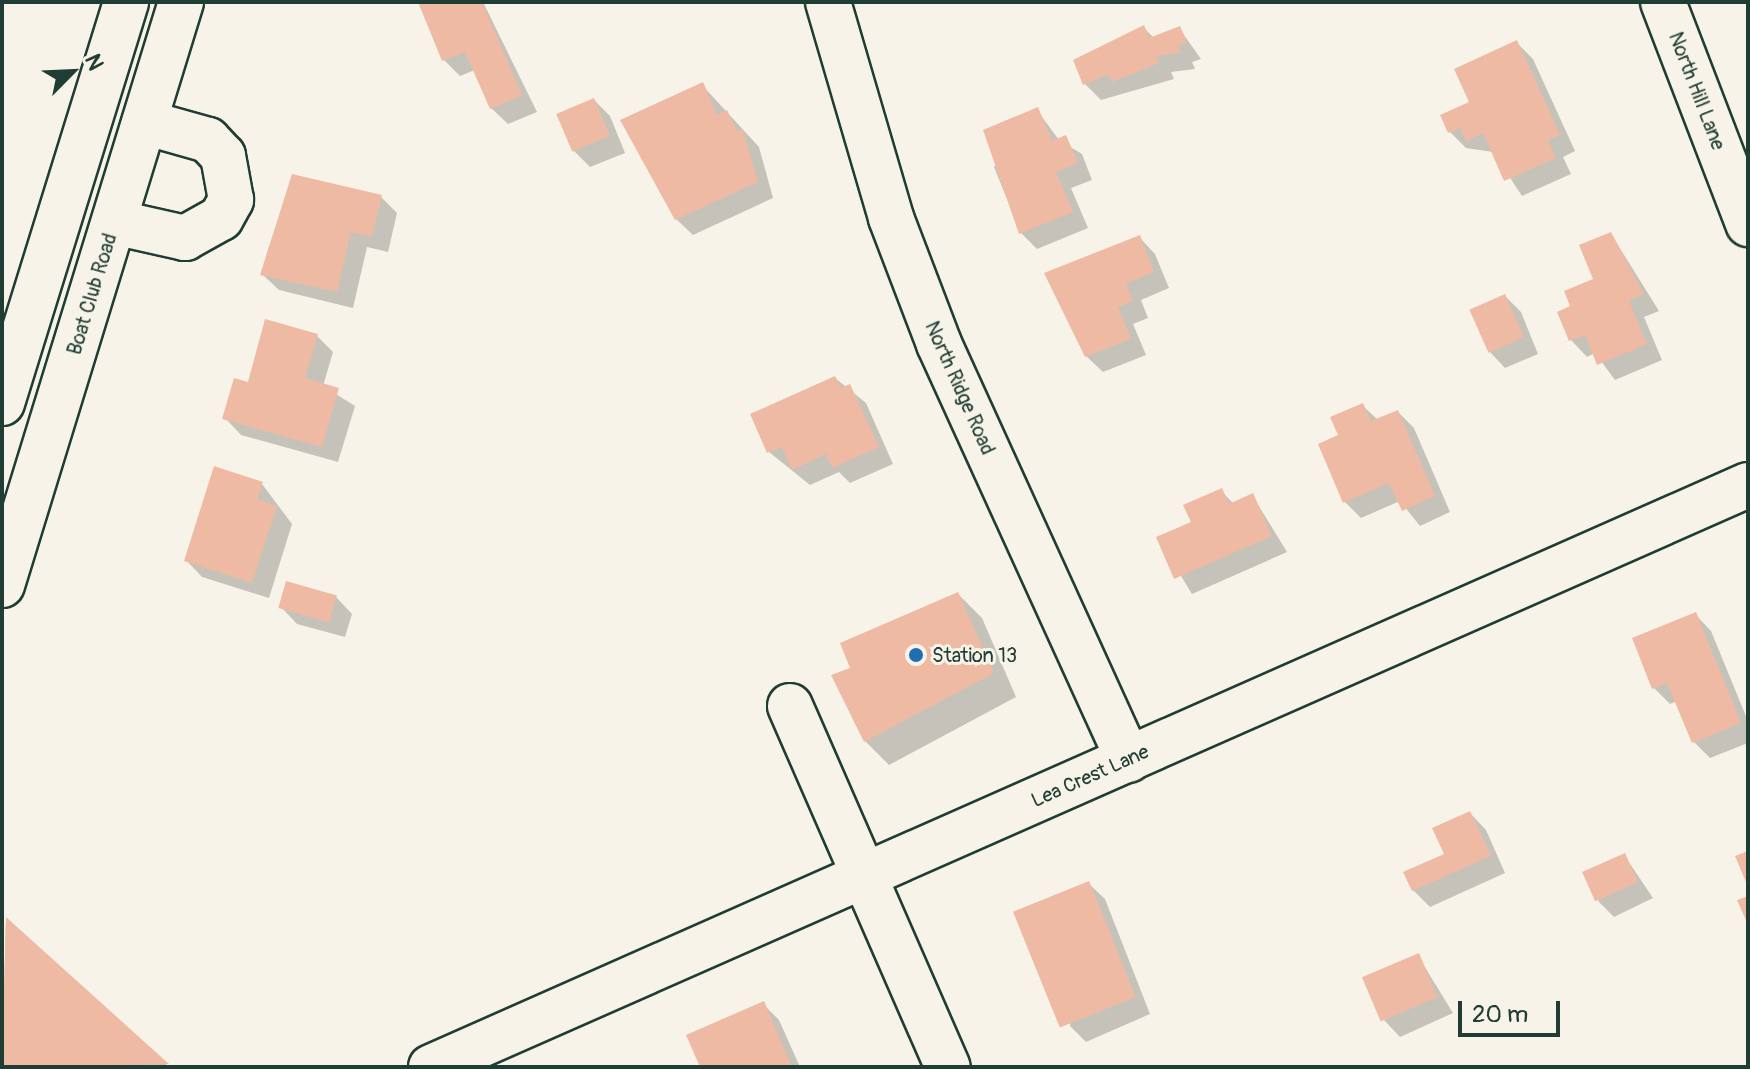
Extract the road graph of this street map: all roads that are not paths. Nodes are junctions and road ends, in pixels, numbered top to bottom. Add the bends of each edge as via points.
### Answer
1 (126, 2) edge
2 (181, 2) edge
3 (828, 2) edge
4 (1663, 2) edge
5 (144, 122) junction
6 (114, 222) junction
7 (1748, 224) edge
8 (2, 403) edge
9 (1748, 485) edge
10 (2, 585) edge
11 (790, 706) dead end
12 (1129, 760) junction
13 (864, 874) junction
14 (431, 1067) edge
15 (948, 1067) edge

1 - 8 street
2 - 5 street, Boat Club Road
3 - 12 street, North Ridge Road via 891,218 939,344
4 - 7 street, North Hill Lane
5 - 6 street, Boat Club Road
5 - 6 street via 208,140 223,156 231,200 221,218 185,238
6 - 10 street, Boat Club Road
9 - 12 street, Lea Crest Lane
11 - 13 street
12 - 13 street, Lea Crest Lane
13 - 14 street, Lea Crest Lane
13 - 15 street

